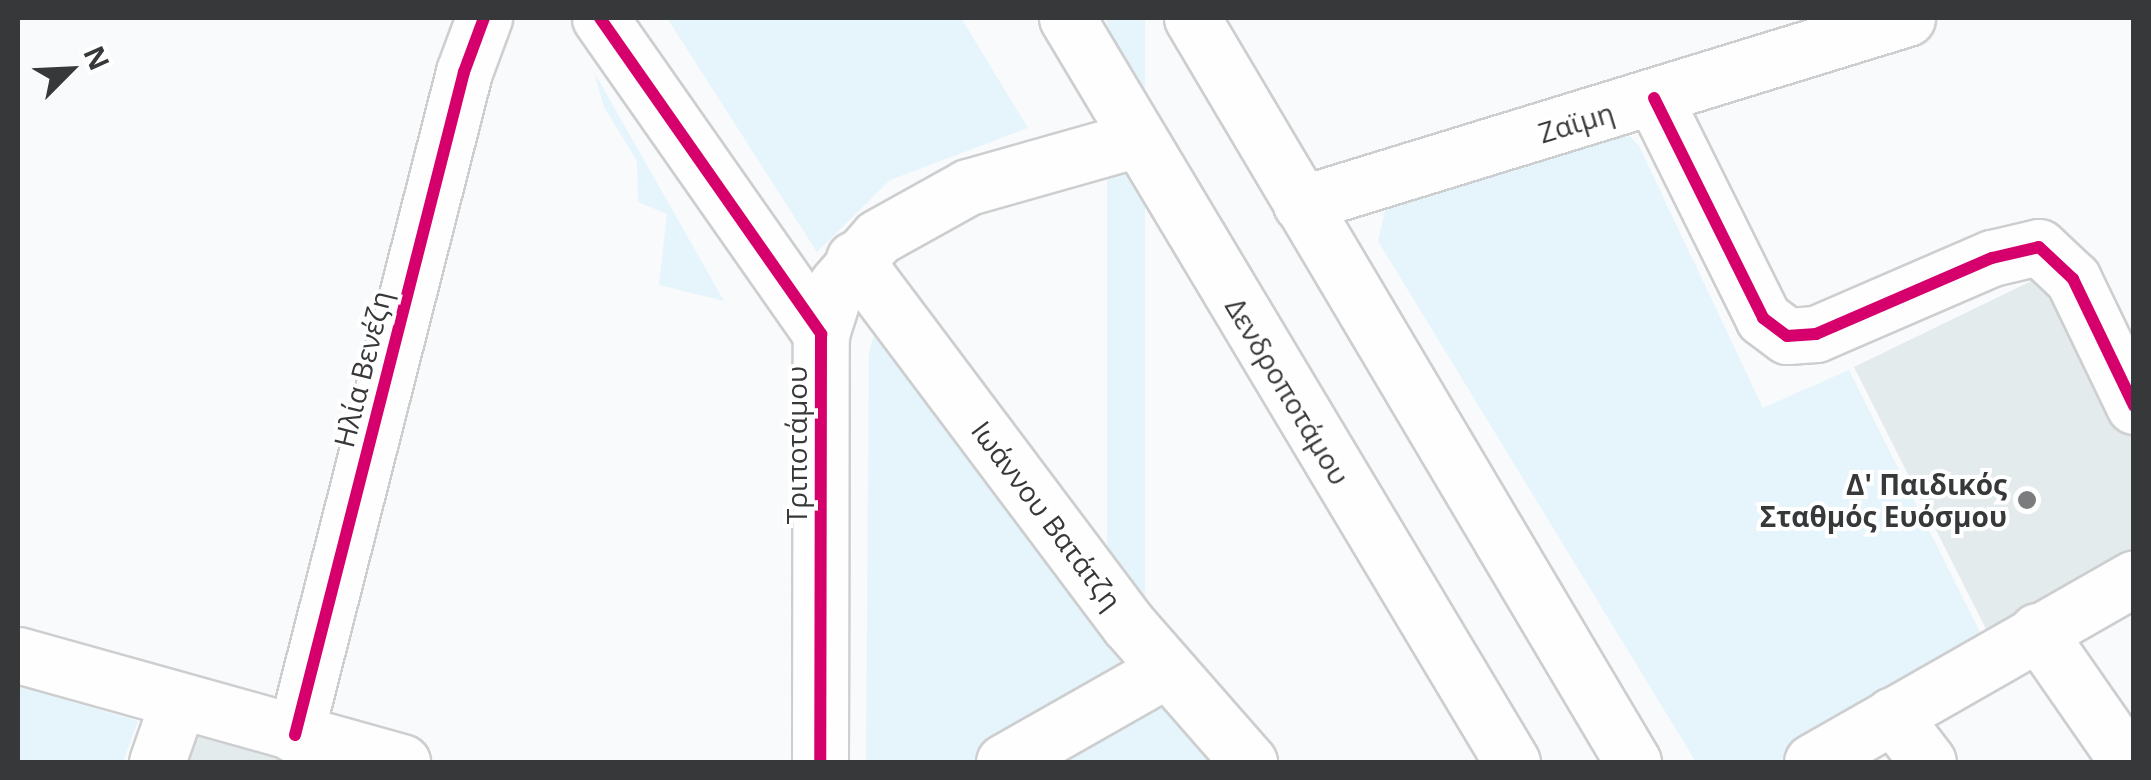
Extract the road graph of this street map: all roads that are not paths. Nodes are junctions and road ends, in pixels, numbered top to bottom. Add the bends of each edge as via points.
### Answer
1 (484, 18) edge
2 (600, 18) edge
3 (1067, 18) edge
4 (1192, 18) edge
5 (1907, 18) edge
6 (1654, 98) junction
7 (1138, 138) junction
8 (1301, 204) junction
9 (854, 259) junction
10 (821, 334) junction
11 (2134, 406) edge
12 (2134, 578) edge
13 (2037, 631) junction
14 (18, 655) edge
15 (1166, 670) junction
16 (178, 702) junction
17 (1892, 716) junction
18 (296, 735) junction
19 (157, 762) edge
20 (402, 762) edge
21 (820, 762) edge
22 (1004, 762) edge
23 (1249, 762) edge
24 (1512, 762) edge
25 (1634, 762) edge
26 (1812, 762) edge
27 (1928, 762) edge
28 (2128, 762) edge

1 - 18 street, Ηλία Βενέζη via 459,90
2 - 10 street, Τριποτάμου
3 - 7 street, Δενδροποτάμου
4 - 8 street
5 - 6 street, Ζαϊμη
6 - 8 street, Ζαϊμη
6 - 11 street via 1763,318 1787,336 1816,334 1992,258 2038,247 2074,280
7 - 9 street via 968,187 878,237
7 - 24 street, Δενδροποτάμου
8 - 25 street
9 - 10 street via 837,284
9 - 15 street, Ιωάννου Βατάτζη
10 - 21 street, Τριποτάμου
12 - 13 street
13 - 17 street
13 - 28 street
14 - 16 street
15 - 22 street
15 - 23 street, Ιωάννου Βατάτζη
16 - 18 street
16 - 19 street
17 - 26 street
17 - 27 street
18 - 20 street

